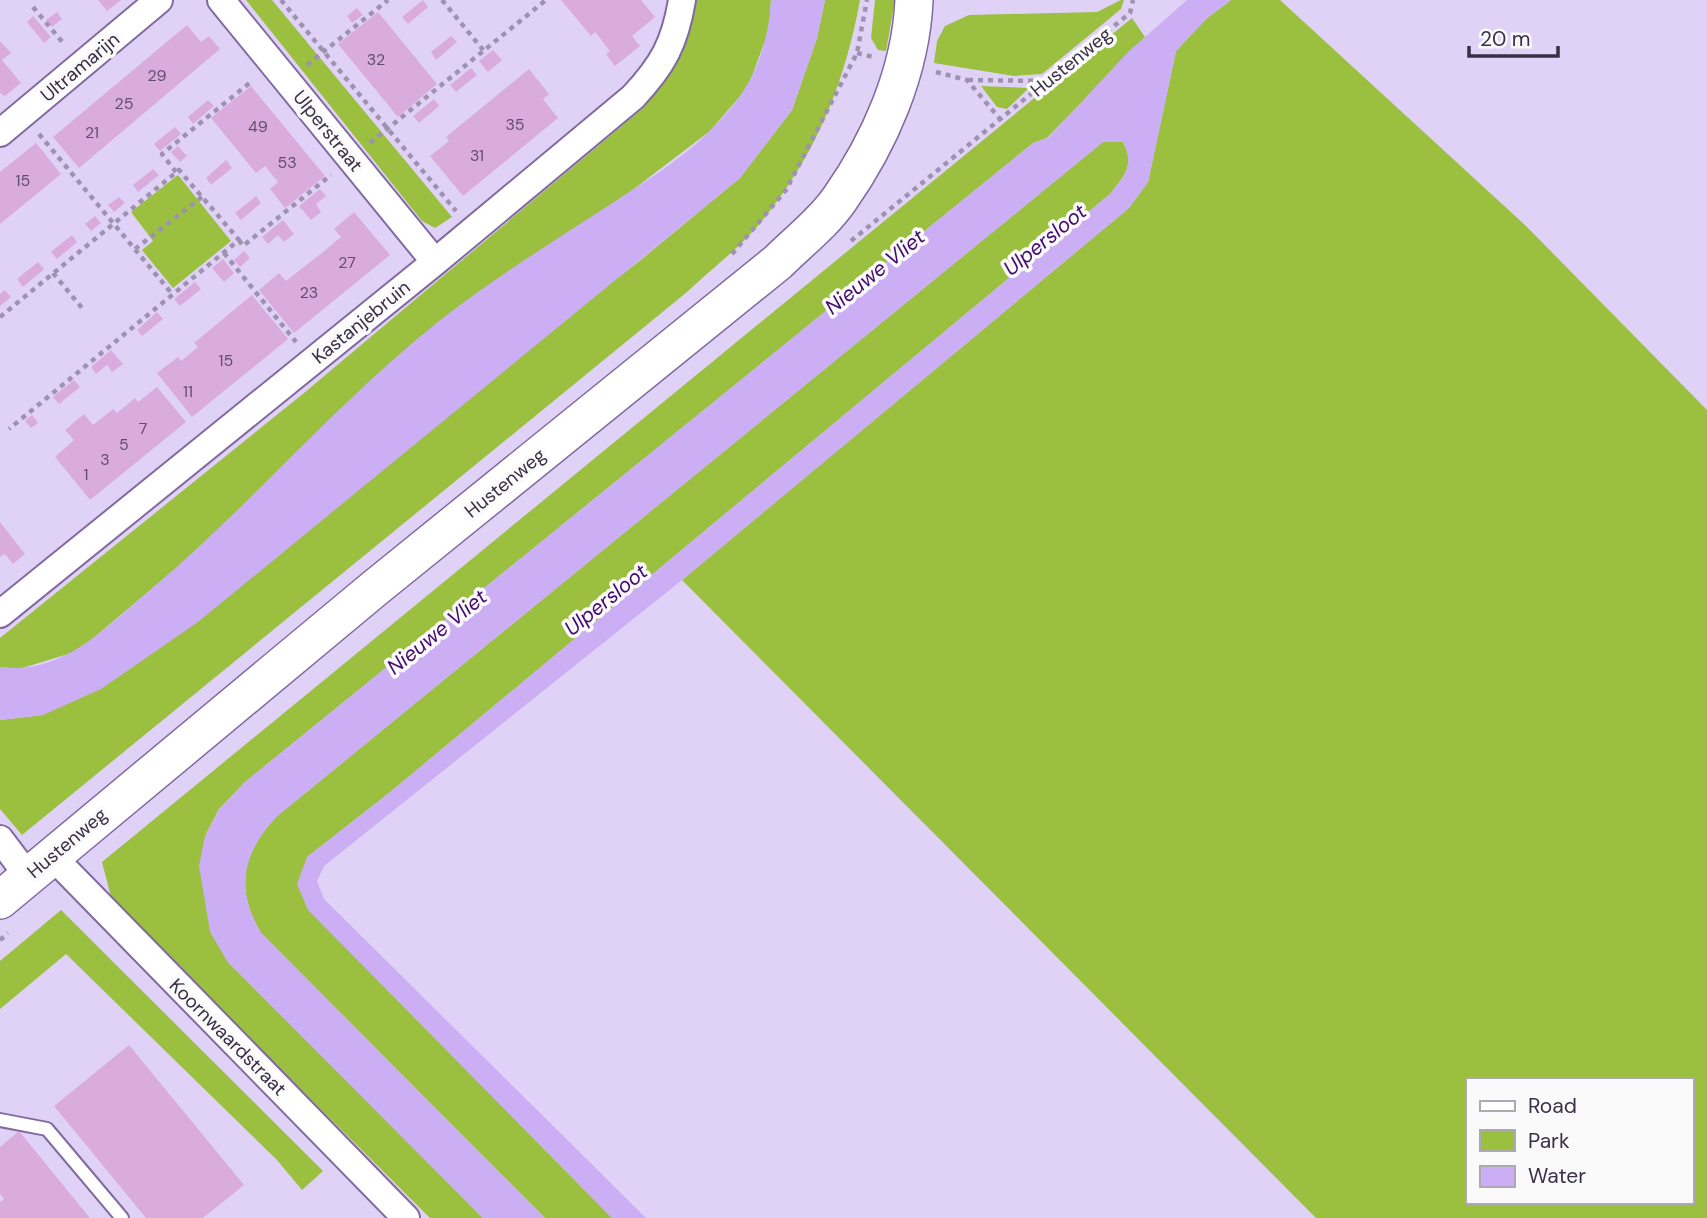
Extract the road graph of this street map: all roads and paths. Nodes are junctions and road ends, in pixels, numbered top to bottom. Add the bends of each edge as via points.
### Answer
1 (159, 0) edge
2 (220, 0) edge
3 (281, 0) edge
4 (388, 0) edge
5 (442, 0) edge
6 (546, 0) edge
7 (682, 0) edge
8 (867, 0) edge
9 (914, 0) edge
10 (1133, 0) edge
11 (33, 7) dead end
12 (484, 51) junction
13 (324, 52) junction
14 (857, 52) dead end
15 (81, 65) junction
16 (280, 73) junction
17 (967, 80) dead end
18 (1047, 82) junction
19 (22, 115) junction
20 (1000, 119) dead end
21 (388, 128) junction
22 (0, 132) edge
23 (351, 159) junction
24 (176, 172) junction
25 (201, 197) junction
26 (114, 223) junction
27 (472, 231) junction
28 (239, 240) junction
29 (135, 249) junction
30 (223, 253) junction
31 (435, 262) junction
32 (53, 273) junction
33 (173, 295) junction
34 (82, 308) dead end
35 (0, 317) edge
36 (312, 362) junction
37 (9, 429) dead end
38 (0, 614) edge
39 (0, 839) edge
40 (40, 866) junction
41 (0, 900) edge
42 (0, 1121) edge
43 (122, 1218) edge
44 (406, 1218) edge

1 - 15 street, Ultramarijn
2 - 16 street, Ulperstraat
3 - 13 path
4 - 13 path
5 - 12 path
6 - 12 path
7 - 27 street, Kastanjebruin via 677,34 658,70 634,97
8 - 14 path
9 - 40 main road, Hustenweg via 905,65 873,140 838,201 778,262
10 - 18 path, Hustenweg via 1130,13
11 - 15 path
12 - 21 path
13 - 16 path
13 - 21 path
15 - 19 street, Ultramarijn
16 - 23 street, Ulperstraat
16 - 24 path via 162,154
17 - 18 path
18 - 20 path, Hustenweg
19 - 22 street, Ultramarijn
19 - 26 path
21 - 23 path
21 - 27 path
23 - 28 path via 243,246
23 - 31 street, Ulperstraat
24 - 25 path via 179,170
24 - 26 path
25 - 28 path
25 - 29 path
26 - 29 path
26 - 32 path
27 - 31 street, Kastanjebruin
28 - 30 path
29 - 33 path
30 - 33 path
30 - 36 path
31 - 36 street, Kastanjebruin
32 - 34 path
32 - 35 path
33 - 37 path
36 - 38 street, Kastanjebruin
39 - 40 street, Koornwaardstraat
40 - 41 main road, Hustenweg
40 - 44 street, Koornwaardstraat
42 - 43 lane via 47,1129

